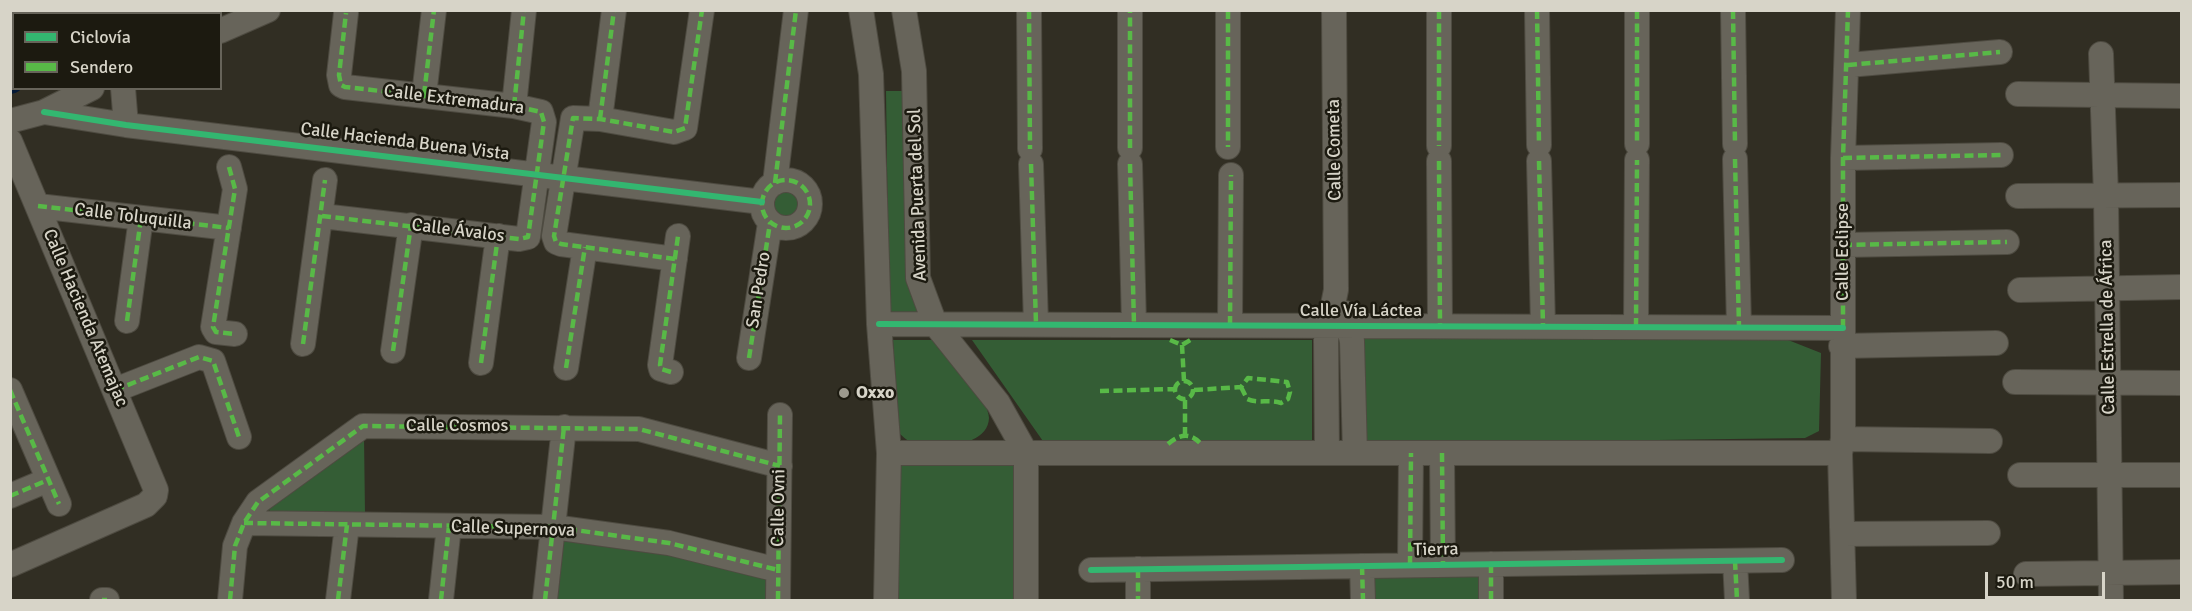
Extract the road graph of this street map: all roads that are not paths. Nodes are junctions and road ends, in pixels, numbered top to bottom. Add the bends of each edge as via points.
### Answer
1 (268, 10) edge
2 (434, 10) edge
3 (524, 10) edge
4 (614, 10) edge
5 (702, 10) edge
6 (796, 10) edge
7 (861, 10) edge
8 (904, 10) edge
9 (1029, 10) edge
10 (1130, 10) edge
11 (1227, 10) edge
12 (1334, 10) edge
13 (1439, 10) edge
14 (1537, 10) edge
15 (1636, 10) edge
16 (1733, 10) edge
17 (1848, 10) edge
18 (346, 12) dead end
19 (222, 30) edge
20 (2000, 52) dead end
21 (2101, 54) dead end
22 (1848, 64) junction
23 (88, 90) edge
24 (123, 90) edge
25 (424, 94) junction
26 (2018, 94) dead end
27 (2103, 96) junction
28 (2181, 96) edge
29 (514, 106) junction
30 (44, 112) junction
31 (600, 119) junction
32 (10, 121) edge
33 (126, 125) junction
34 (10, 141) edge
35 (1228, 147) dead end
36 (2001, 155) dead end
37 (1843, 158) junction
38 (229, 167) dead end
39 (536, 173) junction
40 (1231, 175) dead end
41 (562, 176) junction
42 (325, 180) dead end
43 (2181, 195) edge
44 (2018, 196) dead end
45 (2106, 196) junction
46 (769, 203) junction
47 (38, 206) junction
48 (322, 216) junction
49 (141, 218) junction
50 (411, 225) junction
51 (229, 228) junction
52 (498, 236) junction
53 (2007, 242) dead end
54 (1843, 245) junction
55 (585, 247) junction
56 (2181, 287) edge
57 (2106, 288) junction
58 (2020, 290) dead end
59 (127, 321) dead end
60 (879, 324) junction
61 (935, 324) junction
62 (1036, 324) junction
63 (1134, 325) junction
64 (1230, 325) junction
65 (1338, 326) junction
66 (1440, 326) junction
67 (1543, 326) junction
68 (1636, 327) junction
69 (1739, 327) junction
70 (236, 334) dead end
71 (1842, 337) junction
72 (1996, 343) dead end
73 (303, 344) dead end
74 (393, 351) dead end
75 (749, 358) dead end
76 (481, 363) dead end
77 (566, 369) dead end
78 (671, 372) dead end
79 (2015, 382) dead end
80 (2109, 383) junction
81 (2181, 383) edge
82 (10, 390) edge
83 (115, 390) junction
84 (998, 403) junction
85 (780, 415) dead end
86 (564, 427) junction
87 (239, 437) dead end
88 (1990, 441) dead end
89 (1842, 446) junction
90 (889, 453) junction
91 (981, 453) junction
92 (1026, 453) junction
93 (1327, 453) junction
94 (1355, 453) junction
95 (1411, 453) junction
96 (1442, 453) junction
97 (780, 466) junction
98 (2020, 475) dead end
99 (2110, 475) junction
100 (2181, 475) edge
101 (48, 480) junction
102 (10, 496) edge
103 (59, 504) dead end
104 (244, 523) junction
105 (347, 525) junction
106 (449, 526) junction
107 (553, 527) junction
108 (1988, 533) dead end
109 (1843, 534) junction
110 (1782, 560) dead end
111 (1735, 561) junction
112 (1491, 564) junction
113 (10, 565) edge
114 (1410, 565) junction
115 (1443, 565) junction
116 (1362, 566) junction
117 (1138, 569) junction
118 (778, 570) junction
119 (1091, 570) dead end
120 (2110, 572) junction
121 (2181, 572) edge
122 (2026, 574) dead end
123 (230, 600) edge
124 (338, 600) edge
125 (441, 600) edge
126 (545, 600) edge
127 (778, 600) edge
128 (886, 600) edge
129 (1026, 600) edge
130 (1138, 600) edge
131 (1363, 600) edge
132 (1491, 600) edge
133 (1737, 600) edge
134 (1844, 600) edge
135 (2111, 600) edge

1 - 19 street
2 - 25 street
3 - 29 street
4 - 31 street
5 - 31 street via 687,124 682,131
6 - 46 street, San Pedro
7 - 60 street via 871,74
8 - 61 street, Avenida Puerta del Sol via 914,71 918,278
9 - 62 street
10 - 63 street
11 - 35 street
12 - 65 street, Calle Cometa
13 - 66 street
14 - 67 street
15 - 68 street
16 - 69 street
17 - 22 street, Calle Eclipse
18 - 25 street, Calle Extremadura via 341,85 350,89
20 - 22 street
21 - 27 street, Calle Estrella de África
22 - 37 street, Calle Eclipse
23 - 30 street
24 - 33 street
25 - 29 street, Calle Extremadura
26 - 27 street
27 - 28 street
27 - 45 street, Calle Estrella de África
29 - 39 street, Calle Extremadura via 539,111 544,118
30 - 32 street
30 - 33 street, Calle Hacienda Buena Vista
31 - 41 street via 573,118
33 - 39 street, Calle Hacienda Buena Vista
34 - 47 street, Calle Hacienda Atemajac
36 - 37 street
37 - 54 street, Calle Eclipse
38 - 51 street via 235,189
39 - 41 street, Calle Hacienda Buena Vista
39 - 52 street, Calle Ávalos via 529,235 519,239
40 - 64 street
41 - 46 street, Calle Hacienda Buena Vista
41 - 55 street via 556,242
42 - 48 street
43 - 45 street
44 - 45 street
45 - 57 street, Calle Estrella de África
46 - 75 street, San Pedro
47 - 49 street, Calle Toluquilla
47 - 83 street, Calle Hacienda Atemajac
48 - 50 street, Calle Ávalos
48 - 73 street
49 - 51 street, Calle Toluquilla
49 - 59 street
50 - 52 street, Calle Ávalos
50 - 74 street
51 - 70 street via 213,327 216,332
52 - 76 street
53 - 54 street
54 - 71 street, Calle Eclipse
55 - 77 street
55 - 78 street via 676,248 660,365
56 - 57 street
57 - 58 street
57 - 80 street, Calle Estrella de África
60 - 61 street, Calle Vía Láctea
60 - 90 street
61 - 62 street, Calle Vía Láctea
61 - 84 street, Avenida Puerta del Sol
62 - 63 street, Calle Vía Láctea
63 - 64 street, Calle Vía Láctea
64 - 65 street, Calle Vía Láctea
65 - 66 street, Calle Vía Láctea
65 - 93 street, Calle Cometa
65 - 94 street, Calle Cometa
66 - 67 street, Calle Vía Láctea
67 - 68 street, Calle Vía Láctea
68 - 69 street, Calle Vía Láctea
69 - 71 street, Calle Vía Láctea
71 - 72 street, Calle Vía Láctea
71 - 89 street, Calle Eclipse
79 - 80 street
80 - 81 street
80 - 99 street, Calle Estrella de África
82 - 101 street
83 - 87 street via 199,357 206,358 213,361
83 - 113 street, Calle Hacienda Atemajac via 155,485 155,496 146,505
84 - 91 street via 995,429
84 - 92 street, Avenida Puerta del Sol
85 - 97 street, Calle Ovni
86 - 97 street, Calle Cosmos via 639,429
86 - 104 street, Calle Cosmos via 363,426 258,502
86 - 107 street
88 - 89 street
89 - 96 street
89 - 109 street, Calle Eclipse
90 - 91 street
90 - 128 street
91 - 92 street
92 - 93 street
92 - 129 street, Avenida Puerta del Sol
93 - 94 street
94 - 95 street
95 - 96 street
95 - 114 street
96 - 115 street
97 - 118 street, Calle Ovni
98 - 99 street
99 - 100 street
99 - 120 street, Calle Estrella de África
101 - 102 street
101 - 103 street
104 - 105 street, Calle Supernova
104 - 123 street, Calle Cosmos via 236,546
105 - 106 street, Calle Supernova
105 - 124 street
106 - 107 street, Calle Supernova
106 - 125 street
107 - 118 street, Calle Supernova via 669,543
107 - 126 street
108 - 109 street
109 - 134 street, Calle Eclipse
110 - 111 street, Tierra
111 - 112 street, Tierra
111 - 133 street
112 - 115 street, Tierra
112 - 132 street
114 - 115 street, Tierra
114 - 116 street, Tierra
116 - 117 street, Tierra
116 - 131 street
117 - 119 street, Tierra
117 - 130 street
118 - 127 street, Calle Ovni
120 - 121 street
120 - 122 street
120 - 135 street, Calle Estrella de África

